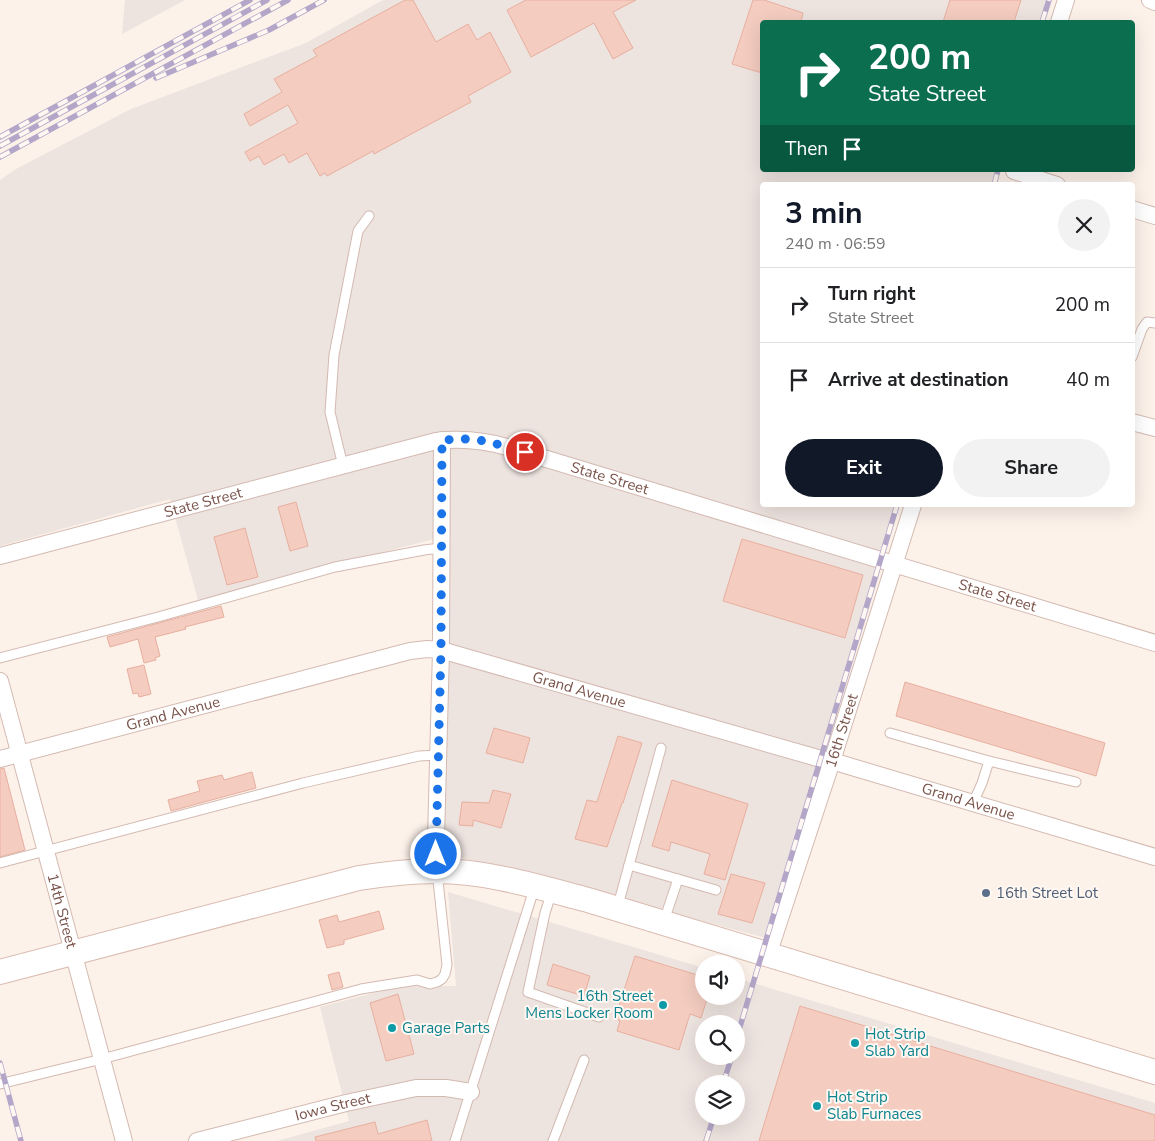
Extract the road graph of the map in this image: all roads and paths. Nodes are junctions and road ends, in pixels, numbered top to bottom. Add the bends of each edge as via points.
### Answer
1 (1066, 0) edge
2 (1150, 0) edge
3 (1155, 2) edge
4 (1060, 20) edge
5 (1013, 175) edge
6 (1044, 182) edge
7 (1135, 209) edge
8 (369, 216) dead end
9 (1155, 216) edge
10 (1155, 323) edge
11 (1135, 349) edge
12 (1135, 423) edge
13 (1155, 428) edge
14 (442, 440) junction
15 (343, 466) junction
16 (912, 507) edge
17 (441, 548) junction
18 (0, 556) edge
19 (894, 564) junction
20 (1155, 643) edge
21 (441, 650) junction
22 (0, 658) edge
23 (0, 680) edge
24 (890, 733) dead end
25 (661, 748) dead end
26 (20, 754) junction
27 (438, 755) junction
28 (0, 759) edge
29 (832, 761) junction
30 (989, 761) junction
31 (1076, 782) dead end
32 (973, 803) junction
33 (46, 851) junction
34 (1155, 858) edge
35 (0, 863) edge
36 (629, 865) junction
37 (436, 871) junction
38 (678, 879) junction
39 (544, 888) junction
40 (716, 890) dead end
41 (617, 909) junction
42 (664, 923) junction
43 (73, 953) junction
44 (768, 955) junction
45 (0, 972) edge
46 (599, 1017) dead end
47 (102, 1059) junction
48 (584, 1060) dead end
49 (1155, 1072) edge
50 (0, 1084) edge
51 (471, 1092) junction
52 (124, 1141) edge
53 (197, 1141) edge
54 (456, 1141) edge
55 (553, 1141) edge

1 - 4 street
2 - 3 street
5 - 6 street
7 - 9 street
8 - 15 lane via 358,231 334,355 330,412
10 - 11 lane via 1147,322
12 - 13 street
14 - 15 street, State Street
14 - 17 street
14 - 19 street, State Street via 486,441
15 - 18 street, State Street
16 - 19 street, 16th Street
17 - 21 street
17 - 22 lane via 335,568
19 - 20 street, State Street
19 - 29 street, 16th Street
21 - 26 street, Grand Avenue via 410,651
21 - 27 street
21 - 29 street, Grand Avenue
23 - 26 street, 14th Street
24 - 30 lane
25 - 36 lane
26 - 28 street, Grand Avenue
26 - 33 street, 14th Street
27 - 33 lane via 419,756 303,783
27 - 37 street
29 - 32 street, Grand Avenue
29 - 44 street, 16th Street
30 - 31 lane
30 - 32 lane
32 - 34 street, Grand Avenue
33 - 35 lane
33 - 43 street, 14th Street
36 - 38 lane
36 - 41 lane
37 - 39 main road via 497,877
37 - 43 main road via 359,878
37 - 47 lane via 447,965 446,974 437,982 430,984 417,980 361,990
38 - 40 lane
38 - 42 lane
39 - 41 main road
39 - 46 lane via 545,912 528,992
39 - 51 lane
41 - 42 main road
42 - 44 main road
43 - 45 main road
43 - 47 street, 14th Street
44 - 49 main road
47 - 50 lane
47 - 52 street, 14th Street
48 - 55 lane
51 - 53 street, Iowa Street via 416,1088
51 - 54 lane

